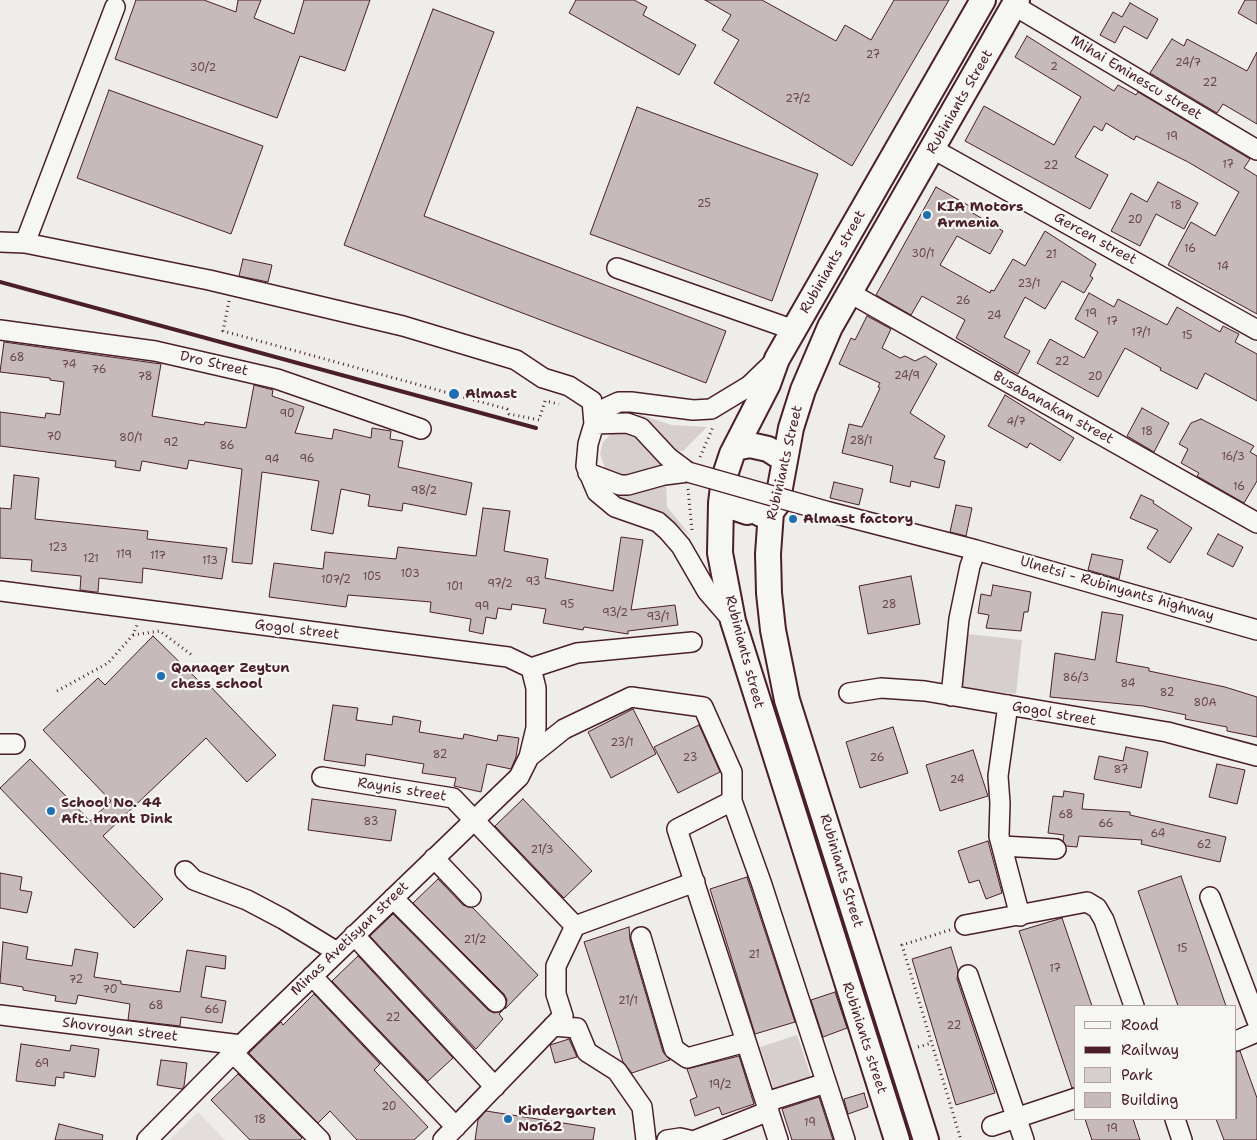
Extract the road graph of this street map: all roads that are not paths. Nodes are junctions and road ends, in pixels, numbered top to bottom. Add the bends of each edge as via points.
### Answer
1 (983, 0) edge
2 (1016, 3) edge
3 (115, 7) dead end
4 (933, 149) junction
5 (1257, 150) edge
6 (0, 242) edge
7 (25, 243) junction
8 (617, 268) dead end
9 (850, 293) junction
10 (0, 330) edge
11 (794, 330) junction
12 (1257, 330) edge
13 (777, 359) junction
14 (594, 424) junction
15 (421, 429) dead end
16 (735, 448) junction
17 (784, 460) junction
18 (688, 472) junction
19 (588, 473) junction
20 (721, 503) junction
21 (771, 512) junction
22 (1257, 523) edge
23 (976, 550) junction
24 (0, 591) edge
25 (732, 621) junction
26 (1257, 630) edge
27 (692, 642) dead end
28 (531, 668) junction
29 (849, 693) dead end
30 (952, 696) junction
31 (1008, 706) junction
32 (1257, 756) edge
33 (529, 757) junction
34 (322, 777) dead end
35 (732, 801) junction
36 (473, 819) junction
37 (1002, 846) junction
38 (1056, 849) dead end
39 (434, 858) junction
40 (184, 871) dead end
41 (695, 882) junction
42 (471, 897) dead end
43 (1210, 897) dead end
44 (393, 898) junction
45 (1020, 916) junction
46 (966, 925) road end
47 (575, 926) junction
48 (354, 935) junction
49 (641, 937) dead end
50 (336, 952) junction
51 (968, 975) dead end
52 (312, 976) junction
53 (496, 1002) dead end
54 (1134, 1005) edge
55 (0, 1015) edge
56 (1257, 1022) edge
57 (553, 1026) junction
58 (1257, 1032) edge
59 (1237, 1041) edge
60 (746, 1042) junction
61 (237, 1049) junction
62 (826, 1083) junction
63 (495, 1087) junction
64 (1074, 1099) edge
65 (767, 1107) junction
66 (1017, 1118) junction
67 (1175, 1120) edge
68 (992, 1126) dead end
69 (456, 1127) junction
70 (155, 1138) edge
71 (320, 1140) edge
72 (443, 1140) edge
73 (646, 1140) edge
74 (667, 1140) edge
75 (689, 1140) edge
76 (696, 1140) edge
77 (778, 1140) edge
78 (846, 1140) edge
79 (897, 1140) edge
80 (926, 1140) edge
81 (1024, 1140) edge
82 (1182, 1140) edge

1 - 11 main road, Rubiniants street
2 - 4 main road, Rubiniants Street
2 - 5 street, Mihai Eminescu street
3 - 7 street
4 - 9 main road, Rubiniants Street
4 - 12 street, Gercen street
6 - 7 street
7 - 14 street via 234,286 403,326 516,360 543,378 569,386 592,401
8 - 11 street
9 - 17 main road, Rubiniants Street via 811,368
9 - 22 street, Busabanakan street
10 - 15 street, Dro Street via 155,350 277,379
11 - 13 main road, Rubiniants street
13 - 14 street via 749,386 711,409 619,402 608,407
13 - 16 main road, Rubiniants street via 768,384
14 - 18 street via 634,424
14 - 19 street via 588,444
16 - 17 main road via 750,445 768,449
16 - 20 main road, Rubiniants street via 724,478
17 - 21 main road, Rubiniants Street via 777,504
18 - 19 street via 664,474 628,485
18 - 23 street, Ulnetsi - Rubinyants highway, bridge
19 - 25 street via 597,492 615,507 658,522 668,531 681,546 706,591
20 - 21 main road via 747,512 754,510 762,514 768,508
20 - 25 main road, Rubiniants street via 720,553
21 - 80 main road, Rubiniants Street via 769,593 787,700
23 - 26 street, Ulnetsi - Rubinyants highway
23 - 30 street via 959,619
24 - 28 street, Gogol street via 508,657
25 - 79 main road, Rubiniants street
27 - 28 street via 577,653
28 - 33 street, Minas Avetisyan street via 536,688 536,728
29 - 30 street, Gogol street via 881,688
30 - 31 street, Gogol street
31 - 32 street, Gogol street via 1167,732
31 - 37 street via 998,776
33 - 35 street via 564,729 631,696 703,707 732,772
33 - 36 street, Minas Avetisyan street via 518,777
34 - 36 street, Raynis street via 453,798
35 - 41 street via 677,829
35 - 62 street
36 - 39 street, Minas Avetisyan street
36 - 47 street, Raynis street
37 - 38 street
37 - 45 street
39 - 42 street
39 - 44 street, Minas Avetisyan street
40 - 50 street via 194,880 247,900 283,919
41 - 47 street
41 - 60 street
43 - 56 street
44 - 48 street, Minas Avetisyan street
44 - 53 street
45 - 46 street
45 - 54 street via 1087,902 1097,908
47 - 57 street via 556,966 556,994 564,1016
48 - 50 street, Minas Avetisyan street
48 - 63 street
49 - 60 street via 674,1049 688,1058
50 - 52 street, Minas Avetisyan street
51 - 66 street
52 - 61 street, Minas Avetisyan street
52 - 69 street
55 - 61 street, Shovroyan street
57 - 63 street
57 - 73 street via 577,1028 587,1052 617,1072 642,1107
58 - 59 street
60 - 65 street
61 - 70 street, Minas Avetisyan street
61 - 71 street
62 - 65 street
62 - 78 street
63 - 69 street
64 - 66 street
65 - 76 street
65 - 77 street
66 - 68 street
66 - 81 street
67 - 82 street
69 - 72 street
74 - 75 street

